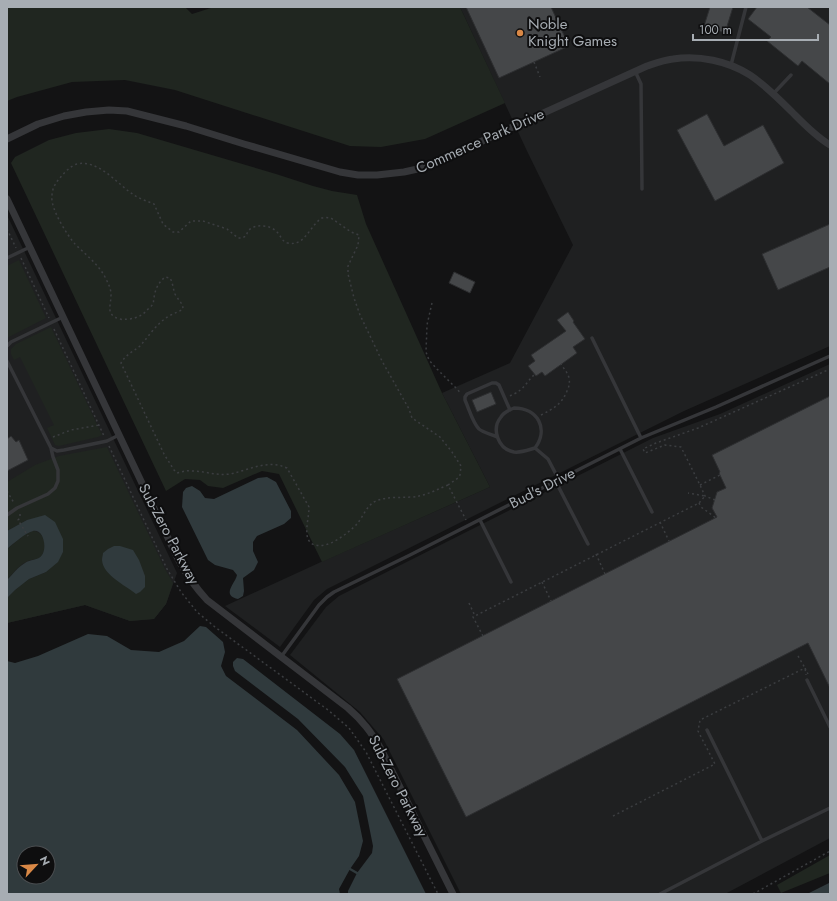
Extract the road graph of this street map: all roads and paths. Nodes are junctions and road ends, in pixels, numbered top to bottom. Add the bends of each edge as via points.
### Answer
1 (746, 7) edge
2 (534, 62) dead end
3 (731, 65) junction
4 (635, 71) junction
5 (790, 75) dead end
6 (540, 77) dead end
7 (773, 94) junction
8 (7, 139) edge
9 (830, 145) edge
10 (642, 189) dead end
11 (7, 198) edge
12 (7, 229) edge
13 (30, 247) junction
14 (18, 253) junction
15 (7, 258) edge
16 (432, 303) dead end
17 (63, 317) junction
18 (51, 322) junction
19 (592, 338) dead end
20 (7, 346) edge
21 (830, 356) edge
22 (7, 361) edge
23 (561, 364) dead end
24 (830, 369) edge
25 (534, 374) dead end
26 (505, 398) junction
27 (465, 400) junction
28 (510, 410) junction
29 (536, 418) junction
30 (99, 425) junction
31 (119, 435) junction
32 (497, 436) junction
33 (641, 438) junction
34 (46, 440) junction
35 (107, 441) junction
36 (51, 448) junction
37 (535, 448) junction
38 (620, 449) junction
39 (720, 475) dead end
40 (557, 481) junction
41 (448, 485) junction
42 (700, 485) junction
43 (688, 493) dead end
44 (705, 496) junction
45 (715, 500) dead end
46 (699, 502) junction
47 (652, 512) dead end
48 (7, 515) edge
49 (716, 518) dead end
50 (480, 520) junction
51 (19, 522) dead end
52 (660, 522) junction
53 (469, 525) junction
54 (28, 536) dead end
55 (669, 541) dead end
56 (588, 544) dead end
57 (596, 554) junction
58 (605, 574) dead end
59 (511, 582) dead end
60 (542, 582) junction
61 (551, 601) dead end
62 (469, 603) dead end
63 (475, 616) junction
64 (482, 636) dead end
65 (798, 656) dead end
66 (281, 657) junction
67 (805, 668) junction
68 (808, 674) dead end
69 (807, 680) joint
70 (830, 727) edge
71 (707, 730) dead end
72 (830, 808) edge
73 (613, 816) dead end
74 (762, 841) junction
75 (830, 852) edge
76 (438, 894) edge
77 (453, 894) edge
78 (660, 894) edge
79 (753, 894) edge

1 - 3 lane
2 - 6 path
3 - 4 street, Commerce Park Drive via 706,59 674,58
3 - 7 street, Commerce Park Drive via 751,75
4 - 8 street, Commerce Park Drive via 439,161 422,168 384,175 340,172 127,111 109,110 64,116 38,124
4 - 10 lane via 641,84
5 - 7 lane
7 - 9 street, Commerce Park Drive
11 - 13 street, Sub-Zero Parkway
12 - 14 path
13 - 14 lane
13 - 17 street, Sub-Zero Parkway
14 - 15 lane
14 - 18 path
16 - 27 path via 427,325 426,352 429,360
17 - 18 lane
17 - 31 street, Sub-Zero Parkway
18 - 20 lane
18 - 30 path
19 - 33 lane
21 - 33 lane, Bud's Drive
22 - 34 lane
23 - 29 path via 569,377 565,397 550,411
24 - 42 path via 698,428 643,449 645,453 665,445 681,447
25 - 26 path via 518,392
26 - 27 lane via 499,385 492,383 467,394
26 - 28 lane
27 - 32 lane via 479,428
28 - 29 lane via 528,410
28 - 32 lane via 501,416 498,422
29 - 37 lane via 541,434 540,442
30 - 34 path via 70,430
30 - 35 path
31 - 35 lane
31 - 66 street, Sub-Zero Parkway via 187,576 206,600
32 - 37 lane via 500,443 512,452
33 - 38 lane, Bud's Drive
34 - 36 lane
35 - 36 lane via 57,451
35 - 76 path via 167,569 181,592 197,612 215,627 349,728 366,752
36 - 48 lane via 58,470 55,488
37 - 40 lane via 548,459
38 - 40 lane, Bud's Drive
38 - 47 lane
39 - 42 path
40 - 50 lane, Bud's Drive
40 - 56 lane
41 - 41 path via 458,478 461,466 440,437 412,418 360,315 348,274 348,266 358,245 359,235 331,218 322,218 306,236 293,243 286,243 276,230 265,226 252,228 242,238 203,221 191,221 179,232 173,232 163,224 154,204 135,196 95,166 76,164 69,168 54,186 52,203 61,223 74,243 94,261 109,284 112,316 121,320 142,316 153,305 157,287 165,277 170,278 175,294 183,304 183,309 169,316 121,363 164,454 177,473 192,471 229,474 274,464 288,468 309,507 309,541 320,547 329,545 358,523 374,502 419,496
41 - 53 path
42 - 44 path
43 - 44 path
44 - 45 path
44 - 46 path
46 - 49 path via 701,507
46 - 52 path
50 - 53 lane, Bud's Drive
50 - 59 lane
51 - 54 path
52 - 55 path
52 - 57 path
53 - 66 lane, Bud's Drive via 334,592 319,605
57 - 58 path
57 - 60 path
60 - 61 path
60 - 63 path
62 - 63 path
63 - 64 path via 473,617
65 - 67 path
66 - 77 street, Sub-Zero Parkway via 348,708 372,733
67 - 68 path
67 - 69 path
67 - 73 path via 700,720 698,731 715,764
69 - 70 lane
71 - 74 lane
72 - 74 lane
74 - 78 lane
75 - 79 path

